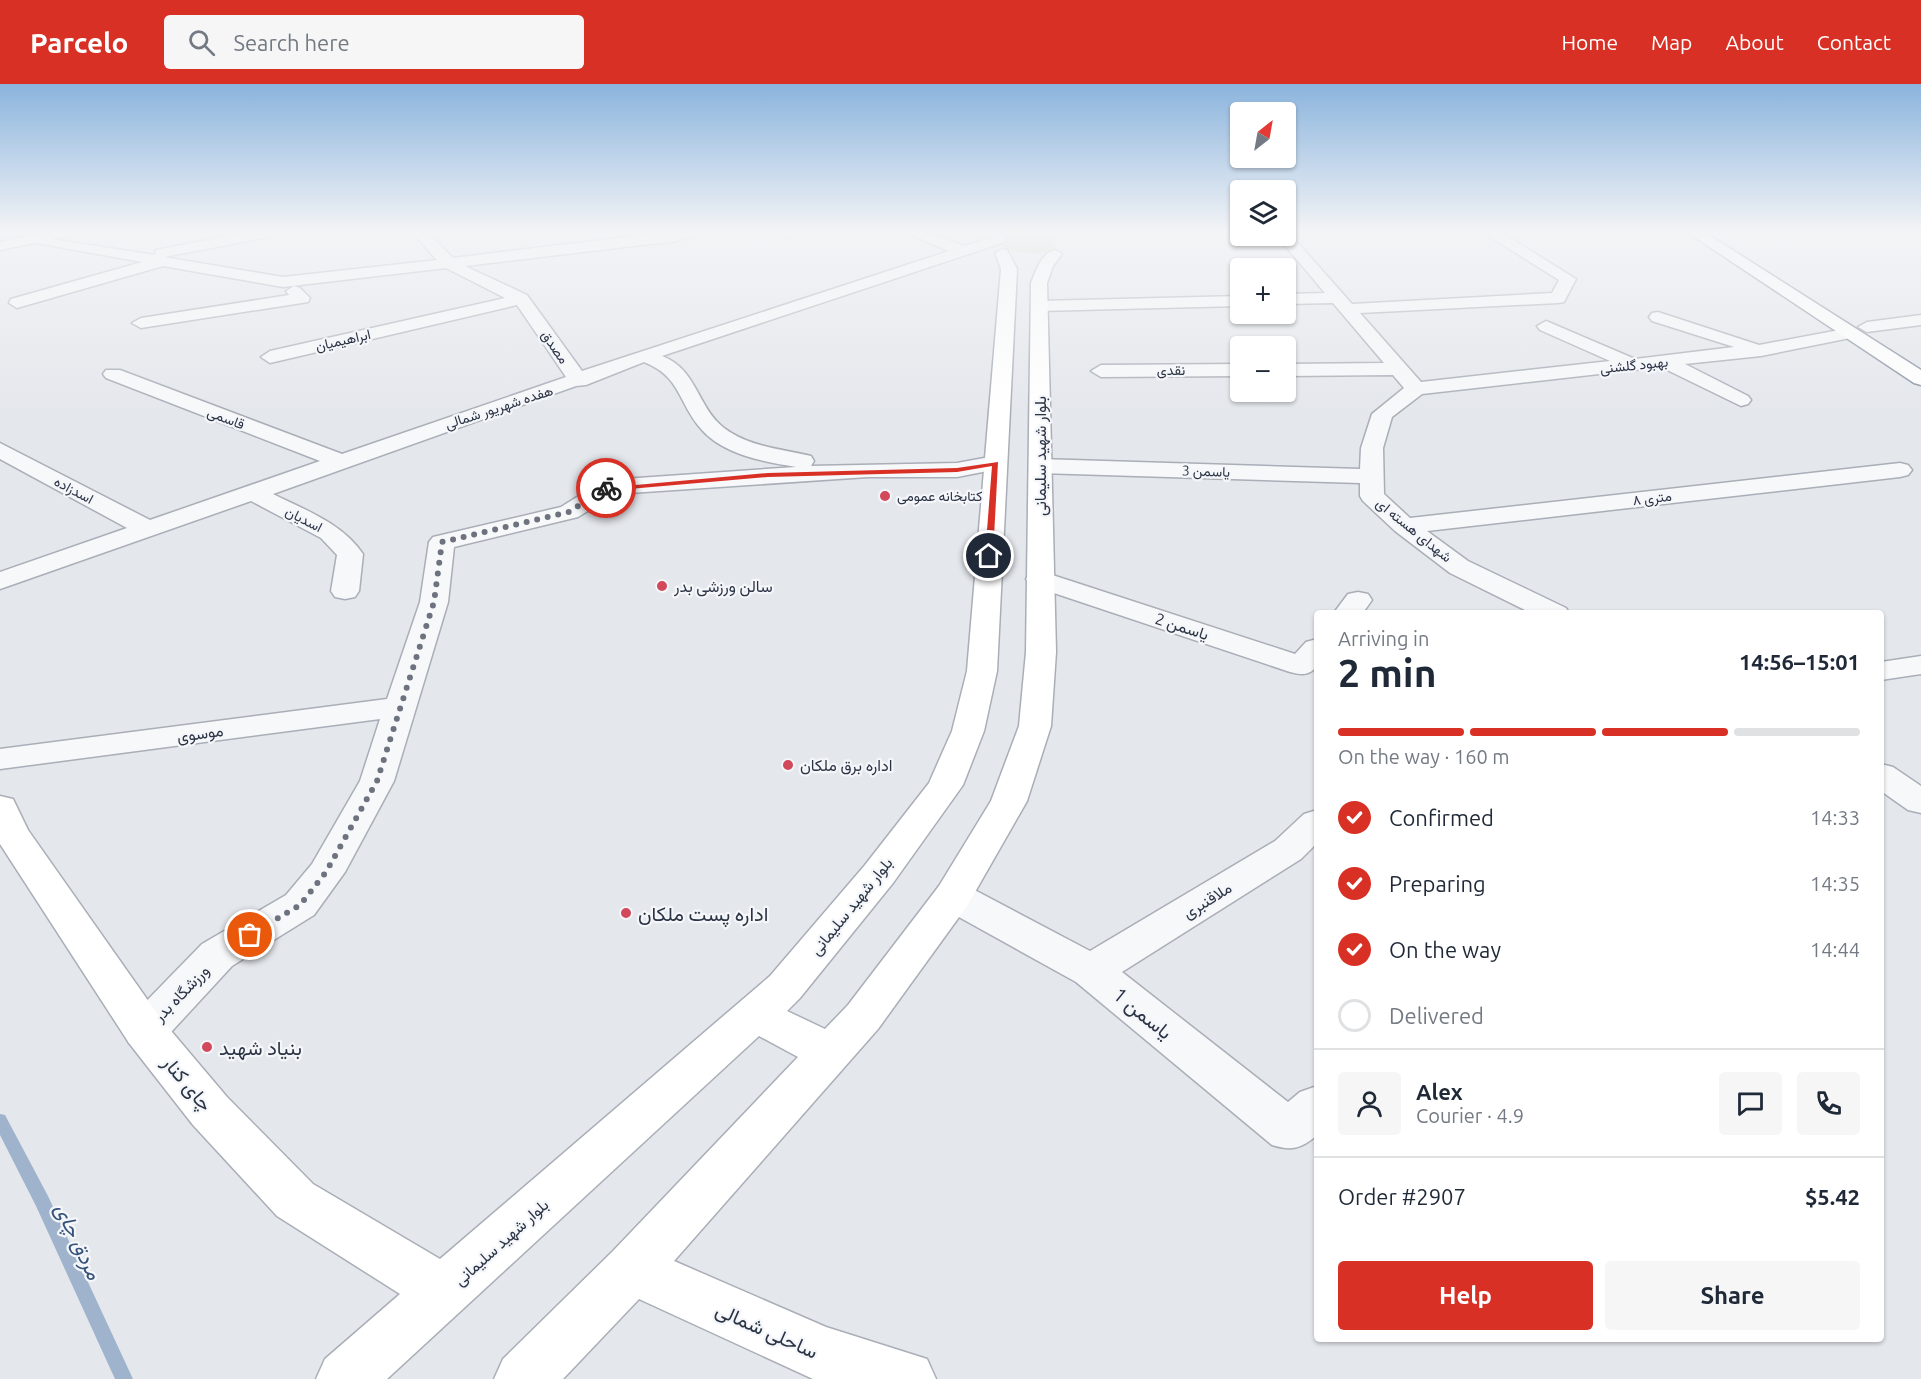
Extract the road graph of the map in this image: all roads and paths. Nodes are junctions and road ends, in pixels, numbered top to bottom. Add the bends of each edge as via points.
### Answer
1 (61, 290) edge
2 (293, 290) edge
3 (504, 290) edge
4 (843, 290) edge
5 (1007, 290) edge
6 (1039, 290) edge
7 (1332, 290) edge
8 (1562, 290) edge
9 (1792, 290) edge
10 (1801, 290) edge
11 (521, 299) junction
12 (1296, 300) edge
13 (1230, 301) edge
14 (17, 303) dead end
15 (1343, 303) junction
16 (1039, 306) junction
17 (1685, 312) dead end
18 (1921, 320) edge
19 (141, 323) dead end
20 (1546, 326) dead end
21 (1858, 330) junction
22 (1761, 350) junction
23 (644, 356) junction
24 (270, 357) dead end
25 (1921, 360) edge
26 (1666, 362) junction
27 (1632, 365) junction
28 (1400, 369) junction
29 (1101, 370) dead end
30 (1230, 370) edge
31 (1296, 370) edge
32 (113, 375) dead end
33 (1921, 379) edge
34 (579, 381) junction
35 (1416, 389) junction
36 (1741, 400) dead end
37 (0, 450) edge
38 (340, 461) junction
39 (995, 463) junction
40 (1040, 466) junction
41 (868, 470) junction
42 (1900, 470) dead end
43 (1373, 476) junction
44 (251, 492) junction
45 (1404, 526) junction
46 (147, 529) junction
47 (1040, 579) junction
48 (0, 582) edge
49 (345, 591) dead end
50 (1548, 610) edge
51 (1314, 651) edge
52 (1921, 665) edge
53 (1884, 671) edge
54 (401, 706) junction
55 (0, 759) edge
56 (1884, 777) edge
57 (1921, 802) edge
58 (0, 807) edge
59 (1314, 825) edge
60 (953, 896) junction
61 (1091, 971) junction
62 (754, 1014) junction
63 (145, 1031) junction
64 (830, 1052) junction
65 (1314, 1109) edge
66 (632, 1269) junction
67 (446, 1291) junction
68 (353, 1373) edge
69 (523, 1379) edge
70 (907, 1379) edge

1 - 14 street
2 - 19 street via 302,298
3 - 11 street, مصدق
4 - 23 street, هفده شهریور شمالی
5 - 39 main road, بلوار شهید سلیمانی
6 - 16 main road, بلوار شهید سلیمانی
7 - 15 street
8 - 15 street via 1558,298
9 - 21 main road
10 - 21 main road
11 - 24 street, ابراهیمیان
11 - 34 street, مصدق
12 - 15 street
13 - 16 street
15 - 28 street
16 - 40 main road, بلوار شهید سلیمانی
17 - 22 street via 1650,318
18 - 21 street, بهبود گلشنی
20 - 27 street
21 - 22 street, بهبود گلشنی
21 - 25 main road
21 - 33 main road
22 - 26 street, بهبود گلشنی
23 - 34 street, هفده شهریور شمالی
23 - 41 street via 663,362 683,377 709,426 724,438 775,457
26 - 27 street, بهبود گلشنی
26 - 36 street
27 - 35 street, بهبود گلشنی
28 - 31 street
28 - 35 street
29 - 30 street, نقدی
32 - 38 street, قاسمی
34 - 38 street, هفده شهریور شمالی
35 - 43 street, شهدای هسته ای via 1382,414 1371,448
37 - 46 street, اسدزاده
38 - 44 street, هفده شهریور شمالی
39 - 41 street via 957,470
39 - 62 main road, بلوار شهید سلیمانی via 982,671 968,731 945,785 792,978
40 - 43 street, یاسمن 3
40 - 47 main road, بلوار شهید سلیمانی
41 - 54 street, ورزشگاه بدر via 609,487 569,512 442,542 434,602
42 - 45 street, ۸ متری
43 - 45 street, شهدای هسته ای via 1372,496
44 - 46 street, هفده شهریور شمالی
44 - 49 street, اسدیان via 330,533 350,554
45 - 50 street, شهدای هسته ای via 1459,567
46 - 48 street, هفده شهریور شمالی
47 - 51 street, یاسمن 2 via 1301,666
47 - 60 main road, بلوار شهید سلیمانی via 1041,652 1035,726 1009,801
52 - 53 street
54 - 55 street, موسوی
54 - 63 street, ورزشگاه بدر via 377,781 326,872 300,905 217,955
56 - 57 street
58 - 63 main road, چای کنار via 11,832
59 - 61 street, ملاقنبری via 1288,850
60 - 61 street, یاسمن 1
60 - 64 main road, بلوار شهید سلیمانی via 863,1017
61 - 65 street, یاسمن 1 via 1289,1130
62 - 64 main road
62 - 67 main road, بلوار شهید سلیمانی
63 - 67 main road, چای کنار via 210,1111 295,1200
64 - 66 main road, بلوار شهید سلیمانی
66 - 69 main road, بلوار شهید سلیمانی
66 - 70 main road, ساحلی شمالی via 823,1355
67 - 68 main road, بلوار شهید سلیمانی

